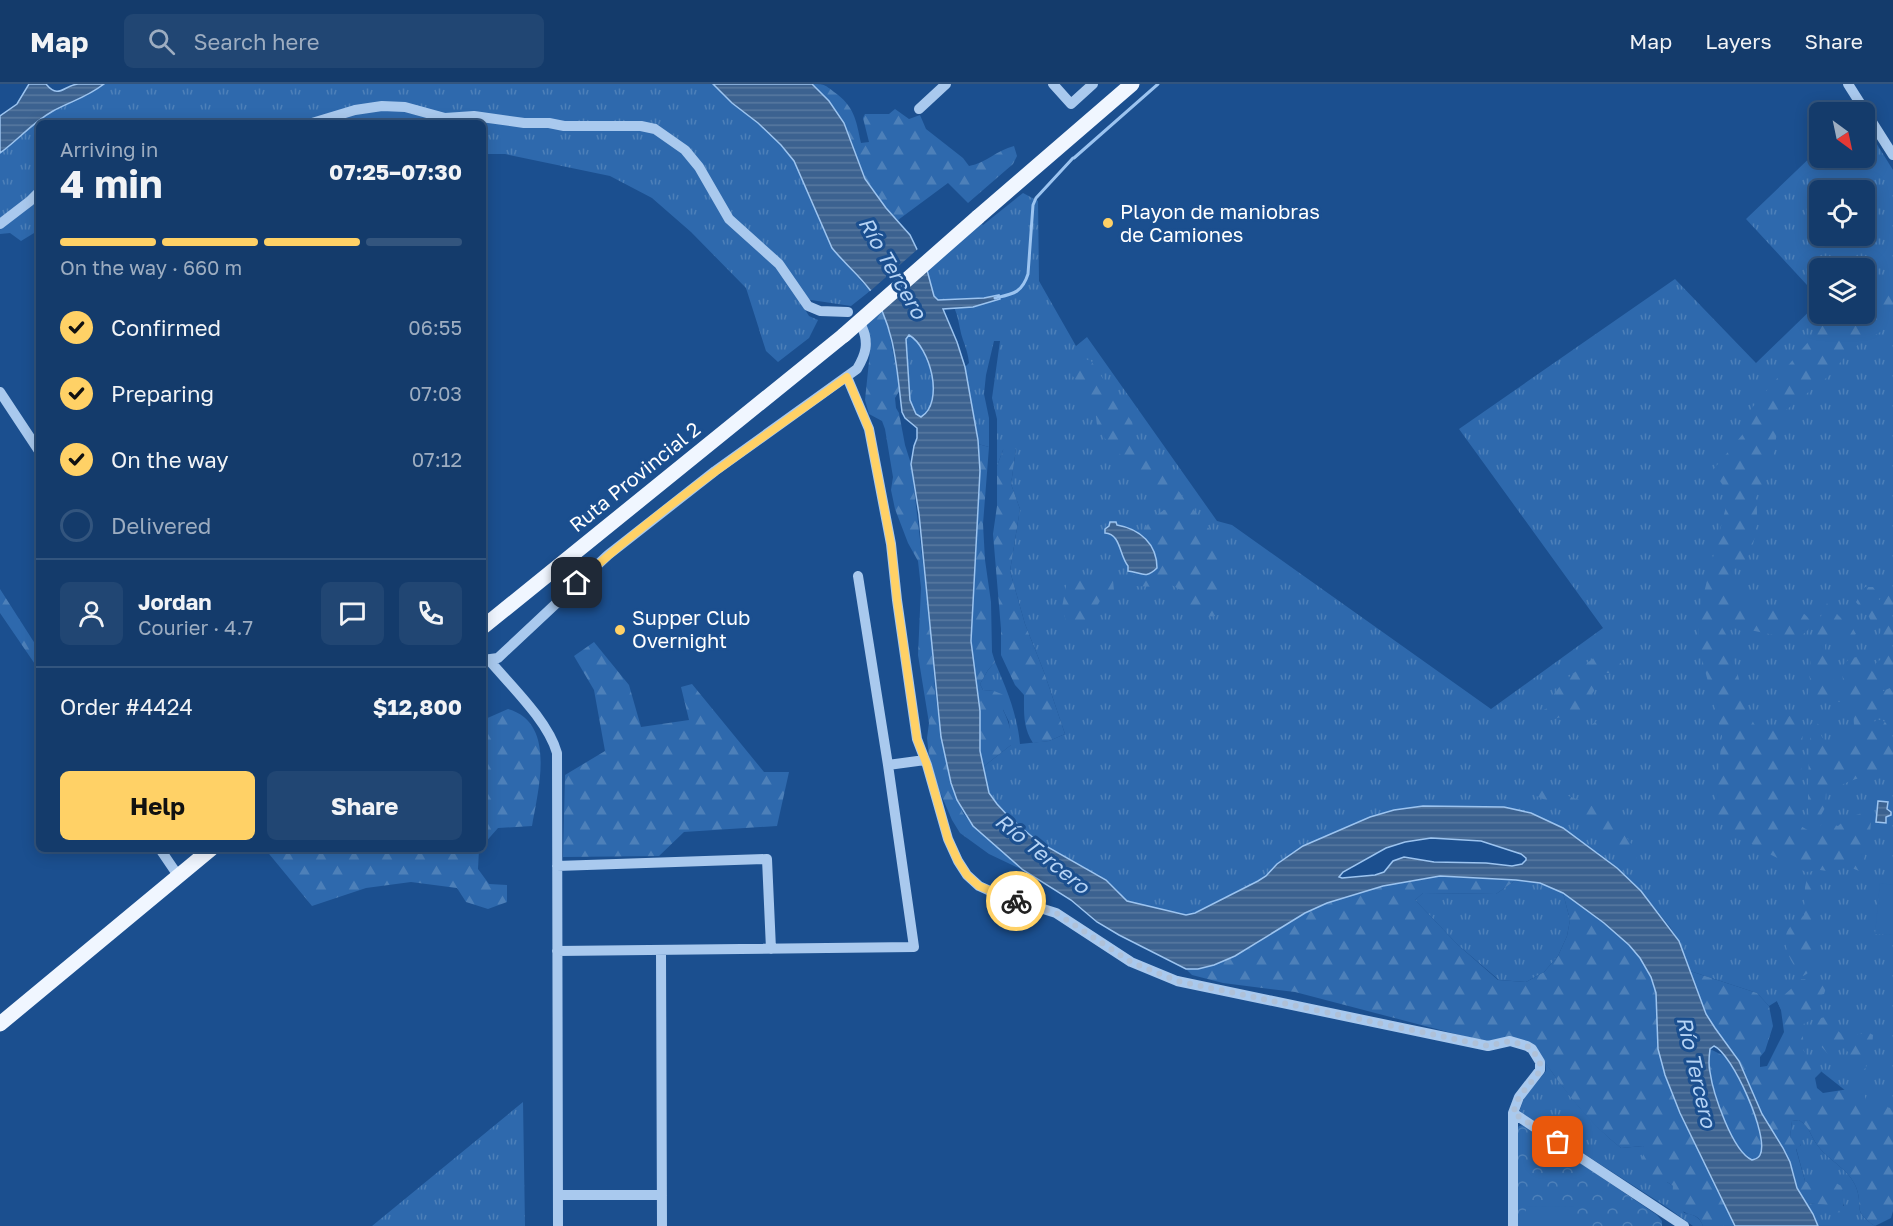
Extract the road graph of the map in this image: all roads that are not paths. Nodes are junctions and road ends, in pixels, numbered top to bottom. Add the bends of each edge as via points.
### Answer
1 (946, 84) edge
2 (1053, 84) edge
3 (1093, 84) edge
4 (1132, 84) edge
5 (1848, 84) edge
6 (919, 109) dead end
7 (322, 120) edge
8 (1889, 139) edge
9 (1893, 155) edge
10 (36, 195) edge
11 (0, 224) edge
12 (848, 312) dead end
13 (862, 327) dead end
14 (847, 377) junction
15 (0, 392) edge
16 (36, 446) edge
17 (858, 576) dead end
18 (486, 625) edge
19 (486, 660) edge
20 (925, 760) junction
21 (888, 765) junction
22 (162, 852) edge
23 (208, 852) edge
24 (557, 866) junction
25 (179, 877) junction
26 (771, 949) junction
27 (558, 951) junction
28 (661, 951) junction
29 (0, 1024) edge
30 (1513, 1113) junction
31 (558, 1195) junction
32 (662, 1195) junction
33 (1666, 1214) junction
34 (558, 1226) edge
35 (662, 1226) edge
36 (1513, 1226) edge
37 (1667, 1226) edge
38 (1684, 1226) edge

1 - 6 street
2 - 3 street via 1071,104
4 - 18 main road, Ruta Provincial 2, bridge via 974,214 786,382
5 - 8 street
7 - 12 street via 382,106 405,107 445,118 474,116 564,126 655,129 685,150 729,219 779,264 808,306 820,311
8 - 9 street
10 - 11 street
13 - 14 street via 866,340 864,357
14 - 19 street via 715,471 617,548 498,657
14 - 20 street via 869,429 891,544 917,739
15 - 16 street
17 - 21 street
19 - 24 street via 553,739
20 - 21 street
20 - 30 street via 948,839 967,875 979,886 1056,913 1131,962 1177,981 1488,1046 1510,1041 1527,1046 1540,1062 1540,1071 1519,1097
21 - 26 street via 914,948
22 - 25 street
23 - 25 main road
24 - 26 street via 767,859
24 - 27 street
25 - 29 main road
26 - 28 street
27 - 28 street
27 - 31 street
28 - 32 street
30 - 33 street
30 - 36 street
31 - 32 street
31 - 34 street
32 - 35 street
33 - 37 street
33 - 38 street

